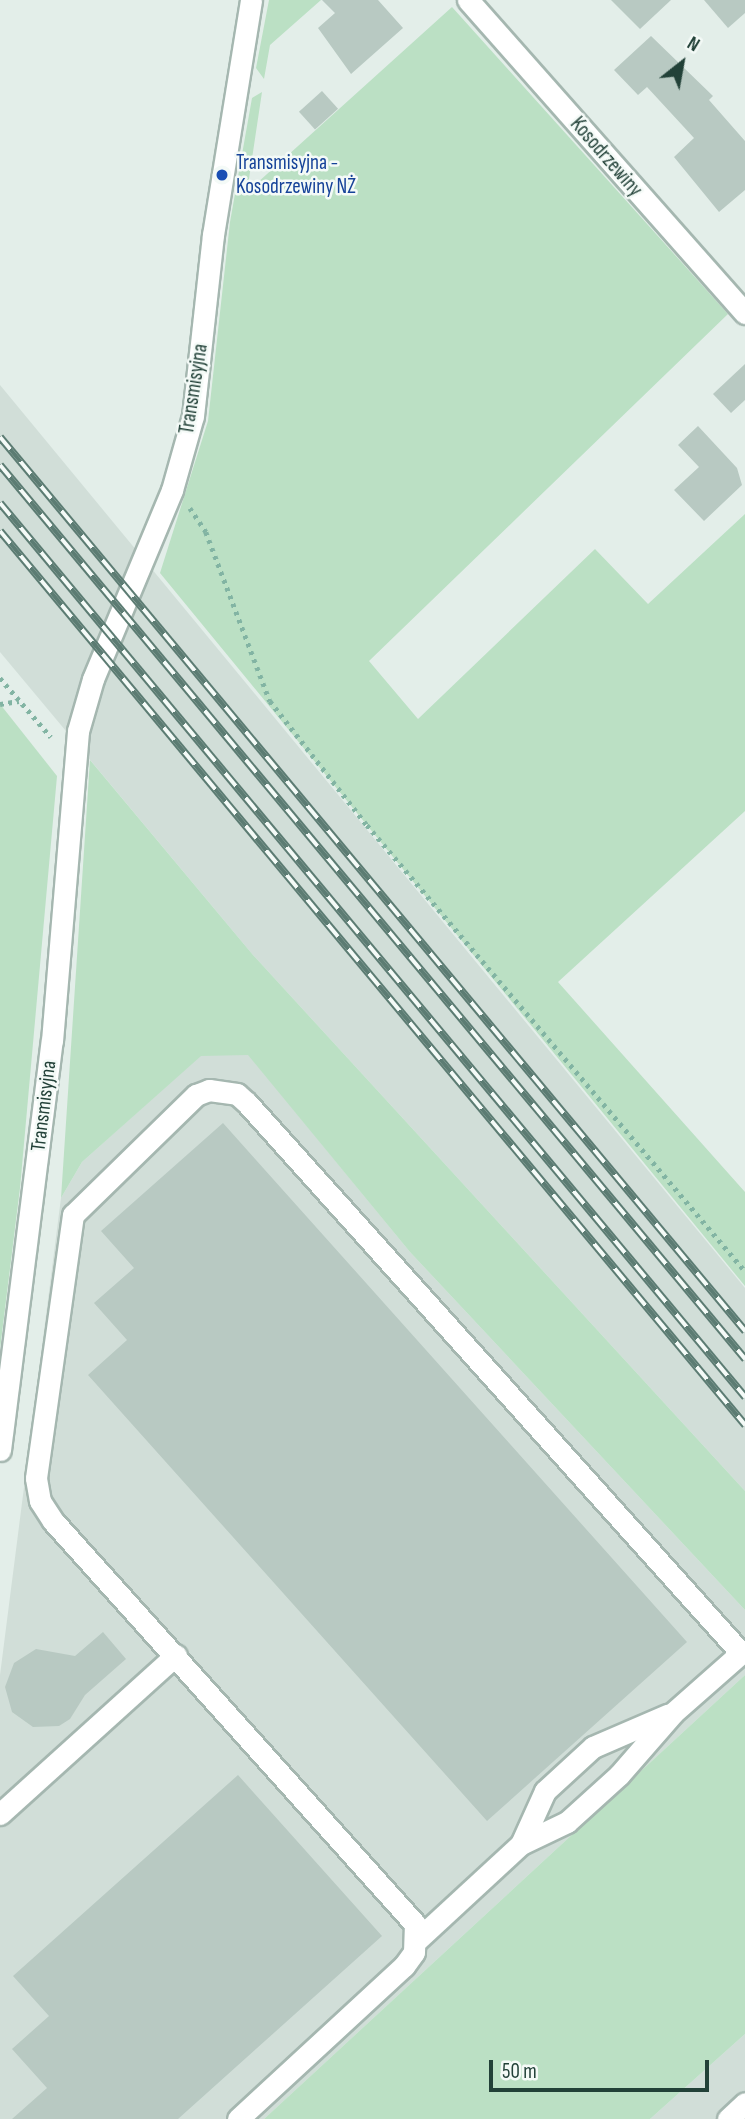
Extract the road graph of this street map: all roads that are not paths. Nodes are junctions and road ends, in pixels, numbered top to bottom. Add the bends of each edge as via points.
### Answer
1 (251, 0) edge
2 (468, 0) edge
3 (745, 313) edge
4 (0, 1450) edge
5 (176, 1655) junction
6 (673, 1713) junction
7 (0, 1814) edge
8 (521, 1844) junction
9 (416, 1940) junction
10 (745, 2103) edge
11 (238, 2119) edge
12 (728, 2119) edge

1 - 4 street, Transmisyjna via 213,235 193,416 172,490 93,679 73,761 52,1041
2 - 3 street, Kosodrzewiny
5 - 6 street via 53,1521 40,1501 36,1478 73,1215 196,1095 223,1089 247,1103 741,1653
5 - 7 street
5 - 9 street via 410,1912
6 - 8 street via 619,1775 567,1822
6 - 8 street via 593,1747 545,1791
8 - 9 street
9 - 11 street via 404,1966
10 - 12 street

